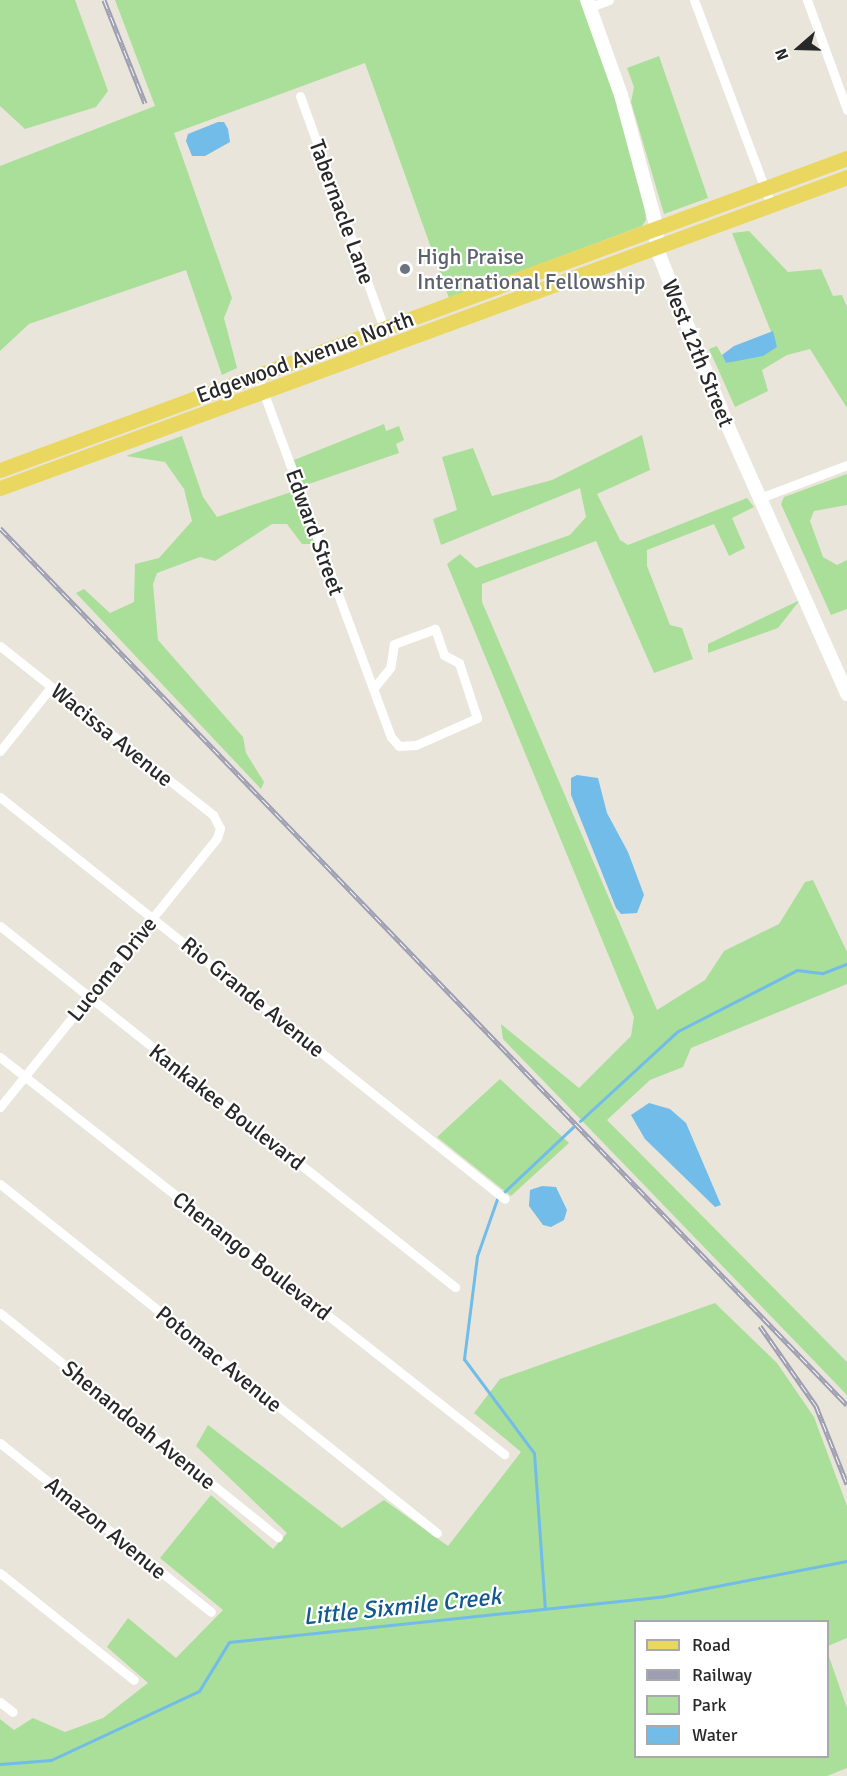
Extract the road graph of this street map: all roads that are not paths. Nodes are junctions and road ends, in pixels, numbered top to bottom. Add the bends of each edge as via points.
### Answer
1 (609, 0) edge
2 (694, 0) edge
3 (807, 0) edge
4 (589, 4) edge
5 (300, 96) dead end
6 (847, 110) edge
7 (847, 158) edge
8 (847, 177) edge
9 (764, 189) junction
10 (771, 205) junction
11 (657, 228) junction
12 (656, 247) junction
13 (455, 302) junction
14 (461, 319) junction
15 (384, 328) junction
16 (257, 375) junction
17 (263, 392) junction
18 (847, 465) edge
19 (0, 470) edge
20 (0, 488) edge
21 (760, 498) junction
22 (0, 646) edge
23 (51, 687) junction
24 (374, 688) junction
25 (847, 694) edge
26 (0, 751) edge
27 (0, 797) edge
28 (220, 828) joint
29 (154, 918) junction
30 (0, 926) edge
31 (88, 997) junction
32 (0, 1057) edge
33 (24, 1077) junction
34 (0, 1107) edge
35 (0, 1184) edge
36 (505, 1198) dead end
37 (455, 1287) dead end
38 (0, 1313) edge
39 (0, 1443) edge
40 (504, 1454) dead end
41 (437, 1533) dead end
42 (278, 1537) dead end
43 (0, 1573) edge
44 (211, 1612) dead end
45 (134, 1680) dead end
46 (0, 1702) edge
47 (13, 1712) dead end

1 - 4 street
2 - 9 street
3 - 6 street
4 - 11 street, West 12th Street via 621,95
5 - 15 street, Tabernacle Lane
7 - 9 main road, Edgewood Avenue North
8 - 10 main road, Edgewood Avenue North
9 - 10 street
9 - 11 main road, Edgewood Avenue North
10 - 12 main road, Edgewood Avenue North
11 - 12 street, West 12th Street
11 - 13 main road, Edgewood Avenue North
12 - 14 main road, Edgewood Avenue North
12 - 21 street, West 12th Street
13 - 14 street
13 - 15 main road, Edgewood Avenue North
14 - 17 main road, Edgewood Avenue North
15 - 16 main road, Edgewood Avenue North
16 - 17 street, Edward Street
16 - 19 main road, Edgewood Avenue North
17 - 20 main road, Edgewood Avenue North
17 - 24 street, Edward Street
18 - 21 street
21 - 25 street, West 12th Street
22 - 23 street, Wacissa Avenue
23 - 26 street
23 - 28 street, Wacissa Avenue via 213,815
24 - 24 street, Edward Street via 391,737 399,746 416,745 477,718 459,663 444,655 435,629 394,645 390,668
27 - 29 street, Rio Grande Avenue
28 - 29 street, Lucoma Drive via 217,838
29 - 31 street, Lucoma Drive
29 - 36 street, Rio Grande Avenue
30 - 31 street, Kankakee Boulevard
31 - 33 street, Lucoma Drive
31 - 37 street, Kankakee Boulevard
32 - 33 street, Chenango Boulevard
33 - 34 street, Lucoma Drive
33 - 40 street, Chenango Boulevard
35 - 41 street, Potomac Avenue
38 - 42 street, Shenandoah Avenue
39 - 44 street, Amazon Avenue
43 - 45 street
46 - 47 street

